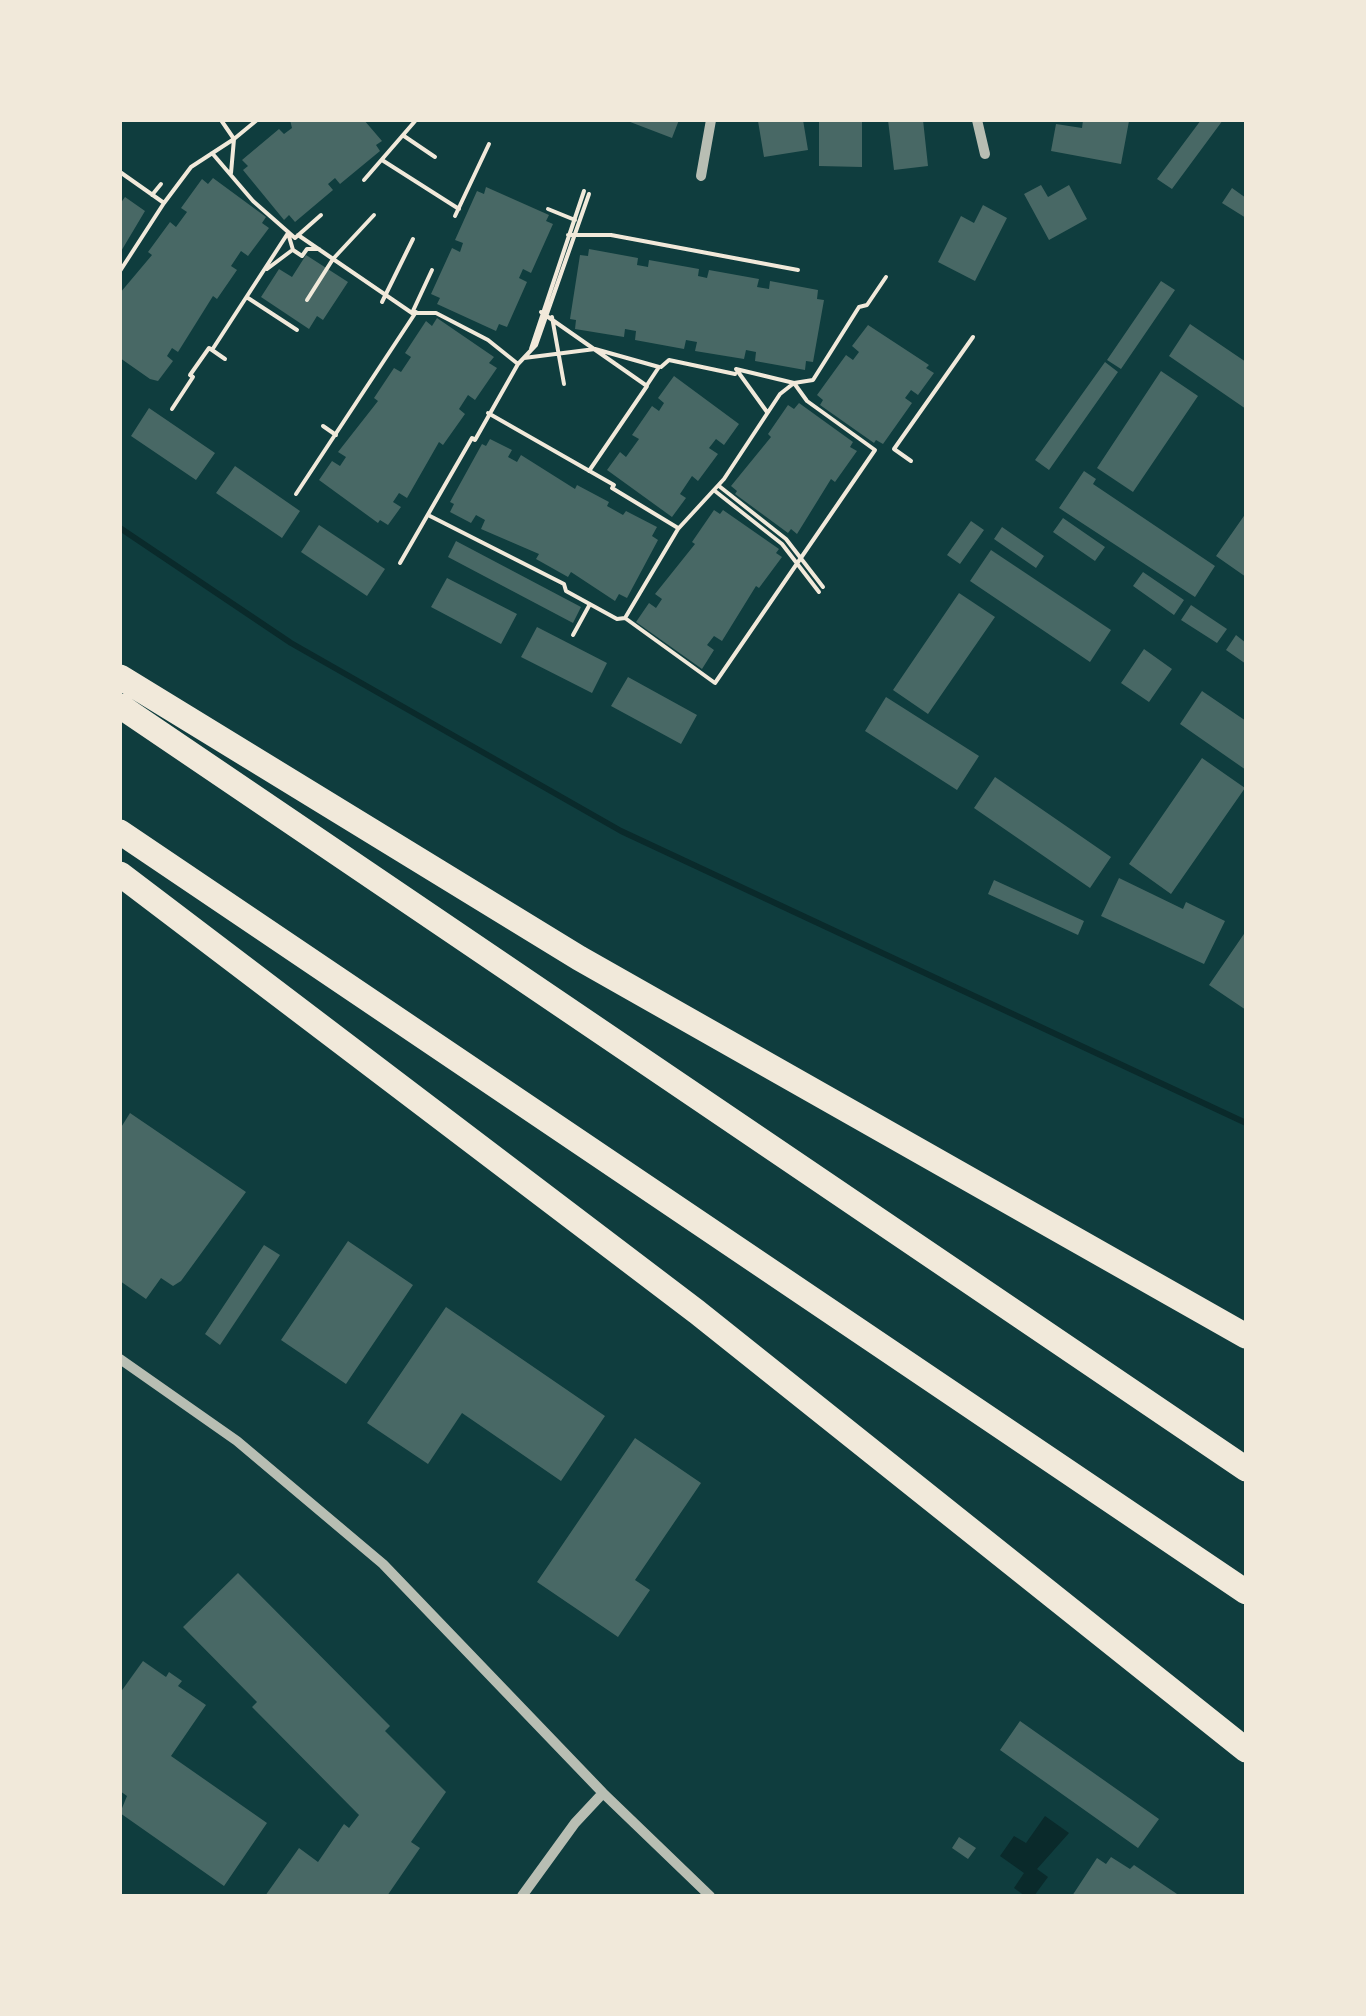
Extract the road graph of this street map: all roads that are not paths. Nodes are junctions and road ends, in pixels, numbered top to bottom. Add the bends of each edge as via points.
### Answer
1 (711, 120) edge
2 (976, 120) edge
3 (986, 154) dead end
4 (701, 176) dead end
5 (120, 677) edge
6 (120, 706) edge
7 (120, 832) edge
8 (120, 874) edge
9 (1246, 1336) edge
10 (120, 1358) edge
11 (1246, 1469) edge
12 (1246, 1592) edge
13 (1246, 1750) edge
14 (603, 1794) junction
15 (522, 1896) edge
16 (710, 1896) edge

1 - 4 street
2 - 3 street
5 - 9 highway via 578,958
6 - 11 highway
7 - 12 highway
8 - 13 highway via 697,1312
10 - 14 street via 322,1508
14 - 15 street
14 - 16 street

